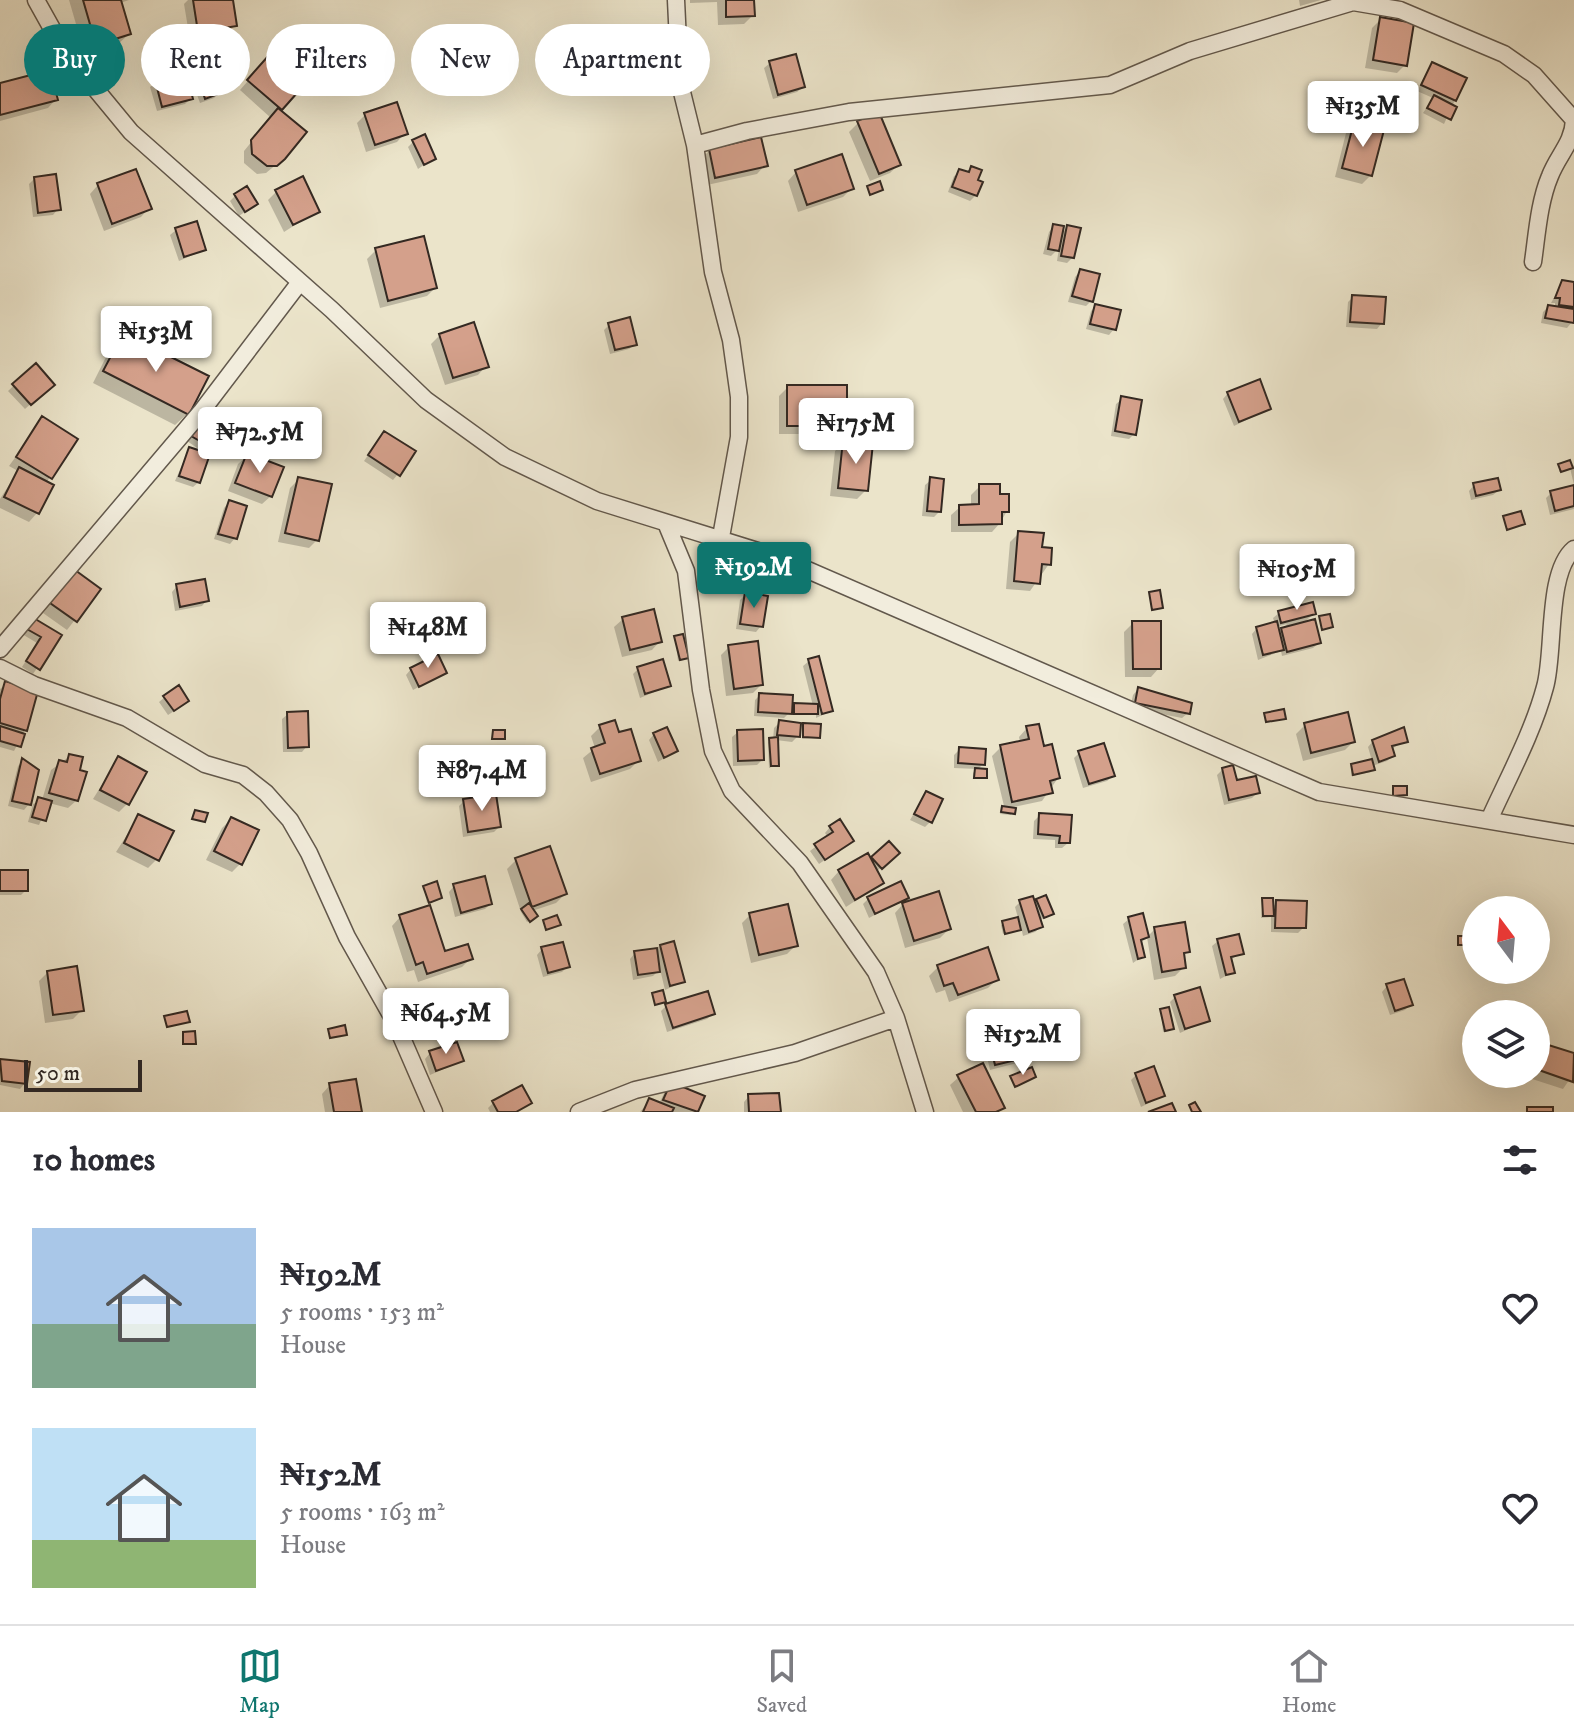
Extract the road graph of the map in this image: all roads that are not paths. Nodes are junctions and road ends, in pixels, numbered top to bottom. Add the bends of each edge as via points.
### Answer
1 (36, 0) edge
2 (673, 1) edge
3 (1353, 1) edge
4 (695, 145) junction
5 (1533, 262) dead end
6 (300, 282) junction
7 (666, 523) junction
8 (721, 537) junction
9 (1574, 549) edge
10 (0, 649) edge
11 (0, 668) edge
12 (1490, 818) junction
13 (1574, 835) edge
14 (896, 1018) junction
15 (434, 1112) edge
16 (579, 1112) edge
17 (925, 1112) edge

1 - 6 street via 65,52 131,132
2 - 4 street via 680,84
3 - 4 street via 1190,51 1110,85 849,112
3 - 5 street via 1400,10 1504,54 1534,75 1574,120 1573,133 1544,192
4 - 8 street via 713,272 739,397 739,437
6 - 7 street via 426,400 505,457 597,501
6 - 10 street via 201,412
7 - 8 street
7 - 14 street via 686,571 701,690 732,791 834,907 876,972
8 - 12 street via 1319,792
9 - 12 street via 1558,590 1546,685
11 - 15 street via 127,718 205,764 243,775 266,793 309,853
12 - 13 street
14 - 16 street via 795,1053 635,1090
14 - 17 street

